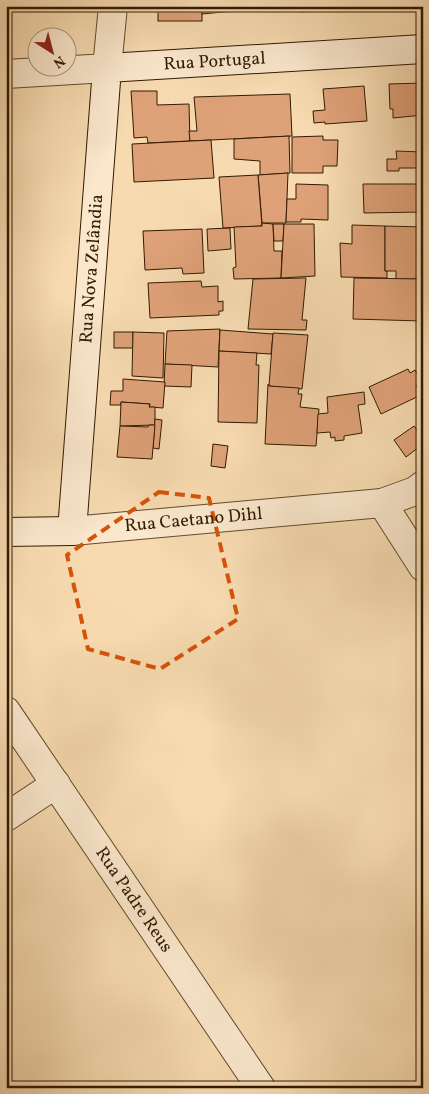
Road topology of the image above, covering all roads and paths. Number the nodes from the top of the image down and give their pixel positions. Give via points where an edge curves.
1 (113, 6) edge
2 (423, 49) edge
3 (107, 68) junction
4 (6, 74) edge
5 (423, 485) edge
6 (382, 503) junction
7 (72, 531) junction
8 (6, 532) edge
9 (423, 567) edge
10 (6, 711) edge
11 (56, 784) junction
12 (6, 817) edge
13 (261, 1088) edge

1 - 3 street, Rua Nova Zelândia
2 - 3 street, Rua Portugal
3 - 4 street, Rua Portugal
3 - 7 street, Rua Nova Zelândia
5 - 6 street, Rua Caetano Dihl
6 - 7 street, Rua Caetano Dihl
6 - 9 street
7 - 8 street, Rua Caetano Dihl
10 - 11 street, Rua Padre Reus
11 - 12 street
11 - 13 street, Rua Padre Reus

